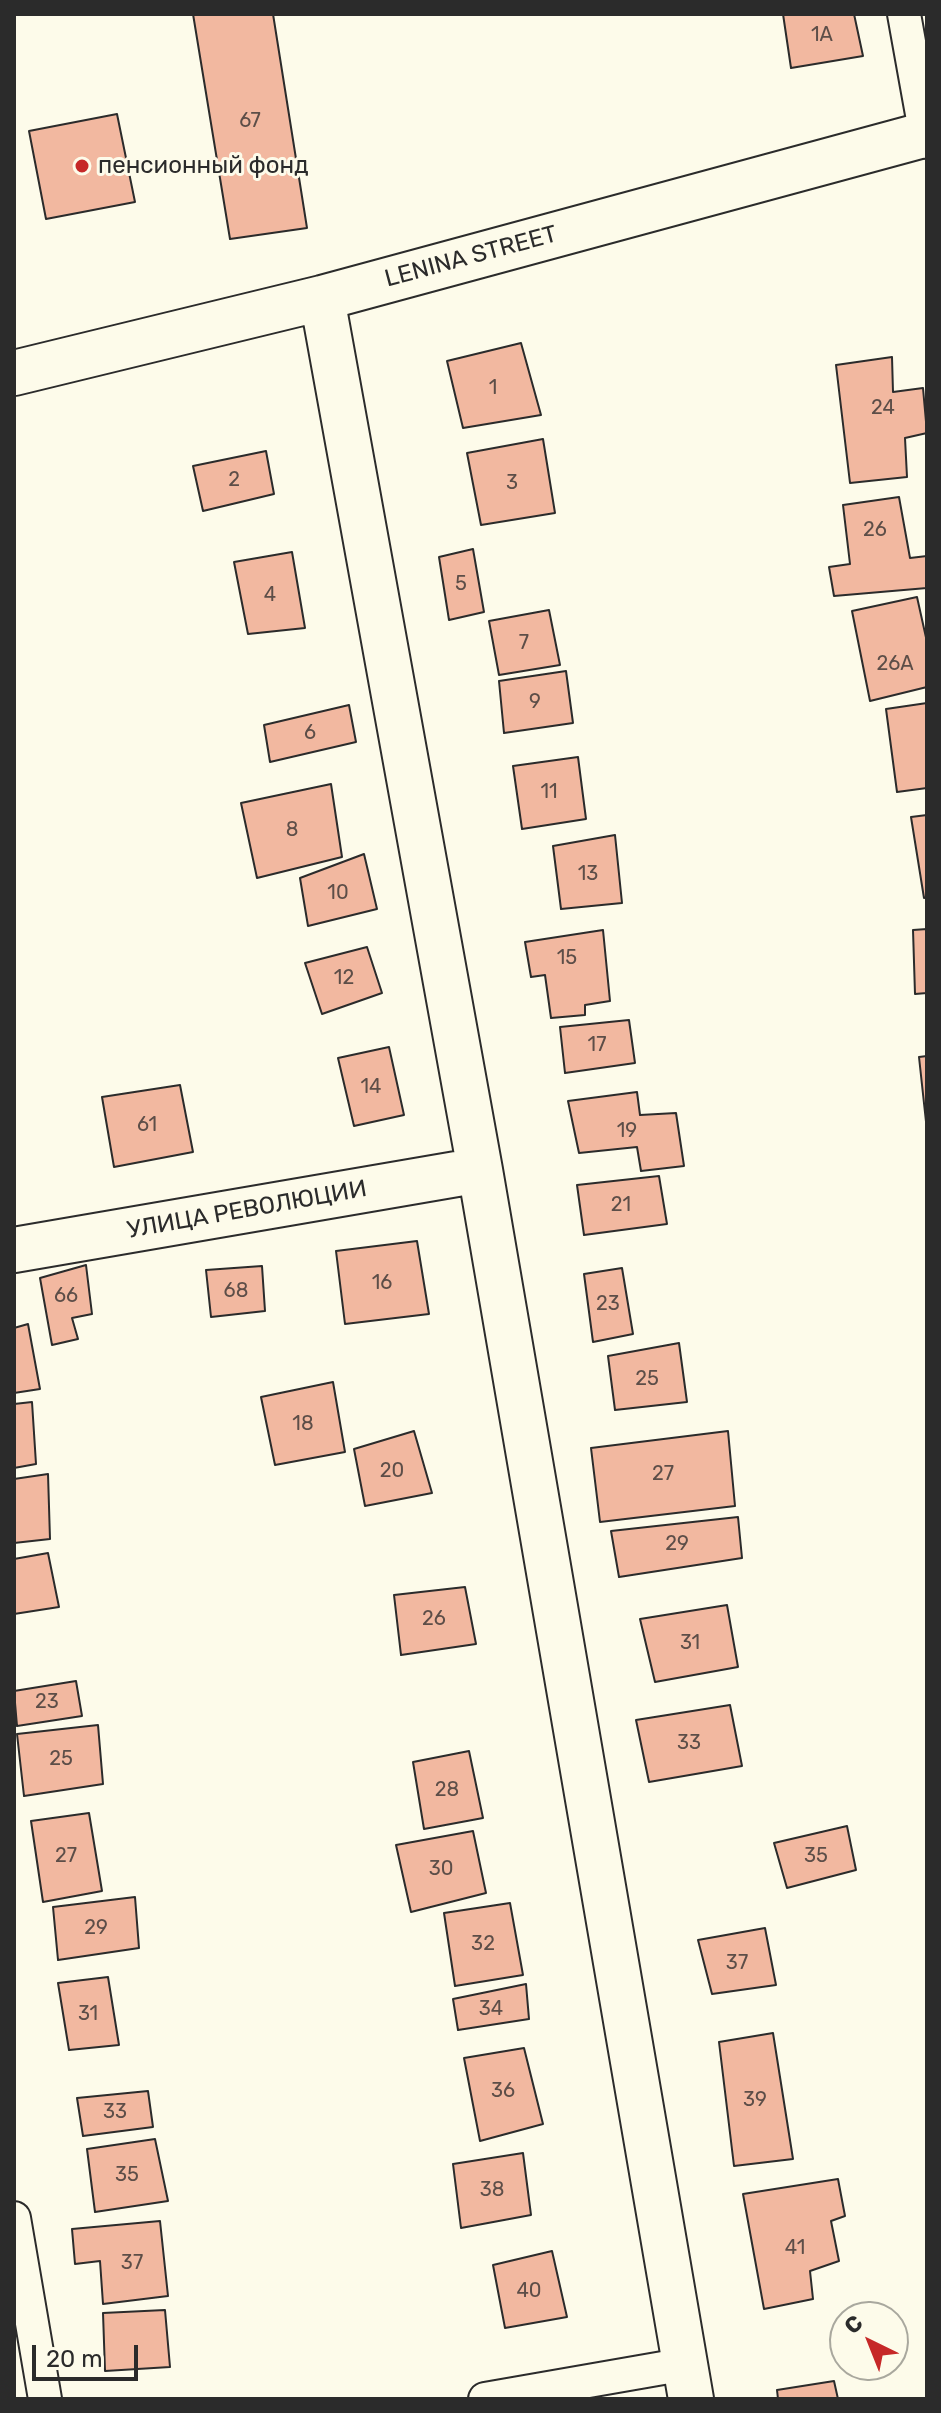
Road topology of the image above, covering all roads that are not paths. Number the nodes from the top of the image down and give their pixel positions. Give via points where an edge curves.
1 (904, 14) edge
2 (927, 134) edge
3 (927, 142) edge
4 (322, 298) junction
5 (14, 373) edge
6 (480, 1170) junction
7 (14, 1250) edge
8 (14, 2218) edge
9 (688, 2381) edge
10 (45, 2399) edge
11 (485, 2399) edge

1 - 2 street
2 - 3 street
2 - 4 street, LENINA STREET
4 - 5 street, LENINA STREET
4 - 6 street
6 - 7 street, УЛИЦА РЕВОЛЮЦИИ
6 - 9 street
8 - 10 street
9 - 11 street

